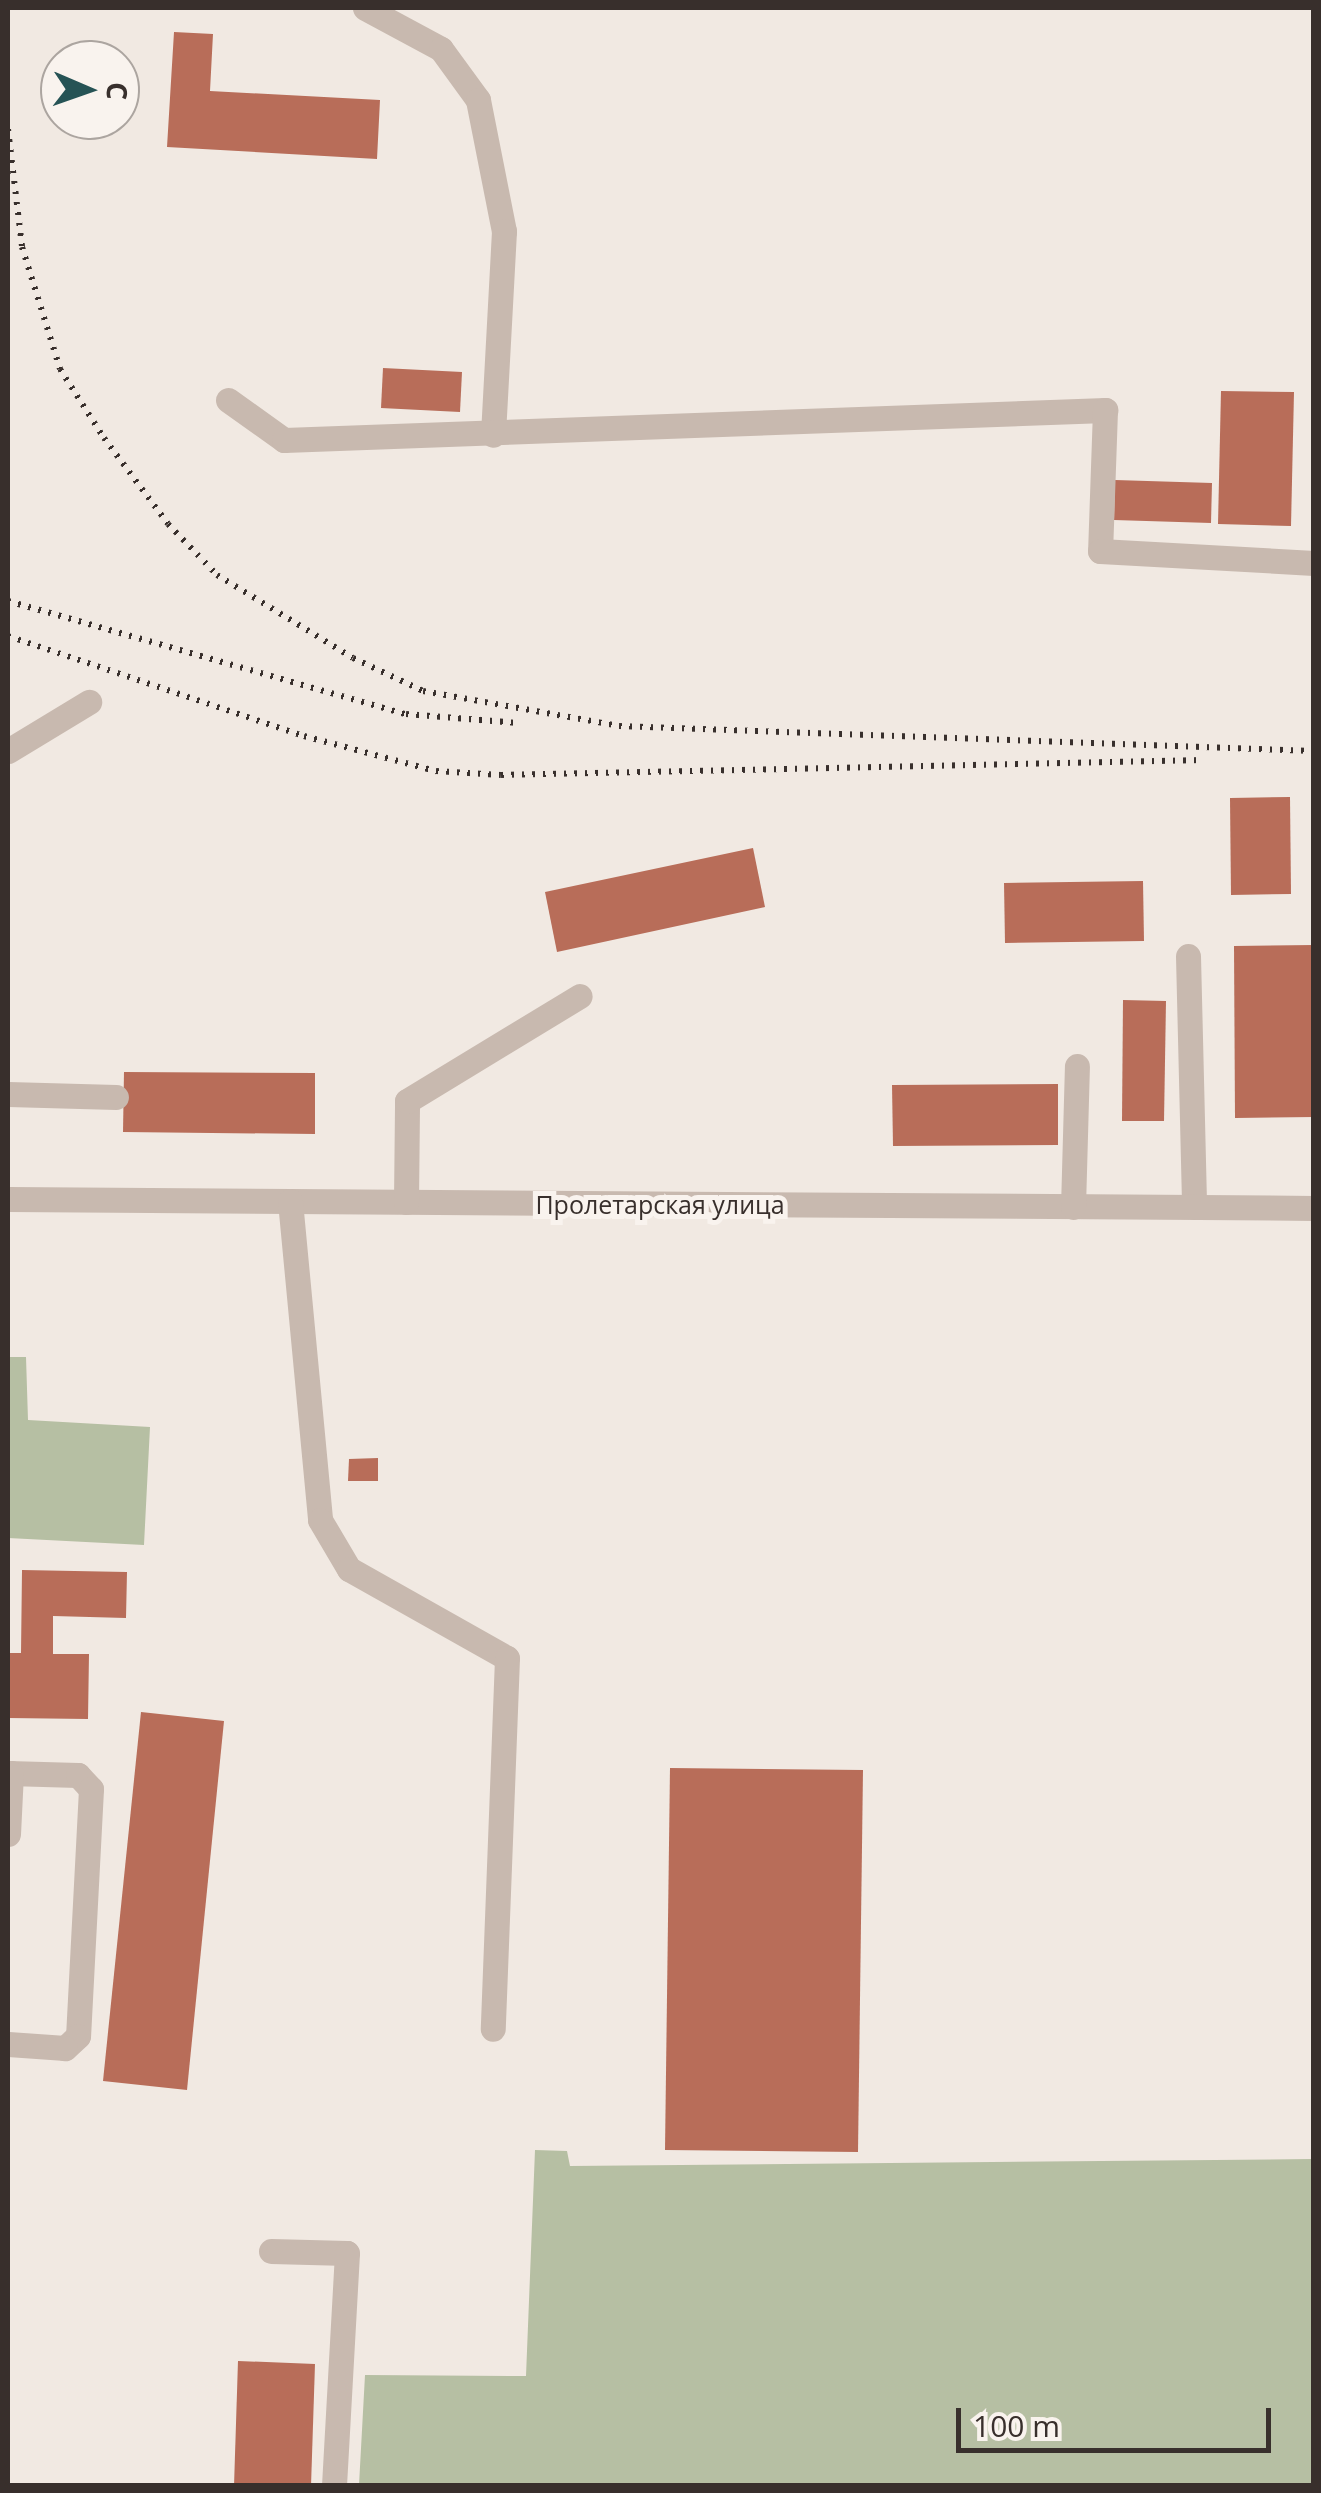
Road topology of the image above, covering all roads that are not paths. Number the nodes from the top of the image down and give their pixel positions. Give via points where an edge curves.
1 (365, 8) edge
2 (228, 400) dead end
3 (493, 435) junction
4 (1314, 563) edge
5 (89, 702) dead end
6 (8, 751) edge
7 (1188, 956) dead end
8 (580, 996) dead end
9 (1076, 1066) dead end
10 (8, 1094) edge
11 (116, 1097) dead end
12 (8, 1198) edge
13 (290, 1201) junction
14 (406, 1202) junction
15 (1073, 1207) junction
16 (1194, 1208) junction
17 (1314, 1208) edge
18 (9, 1773) edge
19 (8, 1834) edge
20 (493, 2029) dead end
21 (8, 2044) edge
22 (271, 2251) dead end
23 (334, 2486) edge

1 - 3 street via 440,50 478,100 504,231
2 - 3 street via 284,440
3 - 4 street via 1105,410 1100,551
5 - 6 street
7 - 16 street
8 - 14 street via 407,1101
9 - 15 street
10 - 11 street
12 - 13 street, Пролетарская улица
13 - 14 street, Пролетарская улица
13 - 20 street via 320,1520 349,1569 507,1658
14 - 15 street, Пролетарская улица
15 - 16 street, Пролетарская улица
16 - 17 street, Пролетарская улица
18 - 19 street
18 - 21 street via 78,1775 91,1789 78,2036 64,2048
22 - 23 street via 347,2253

